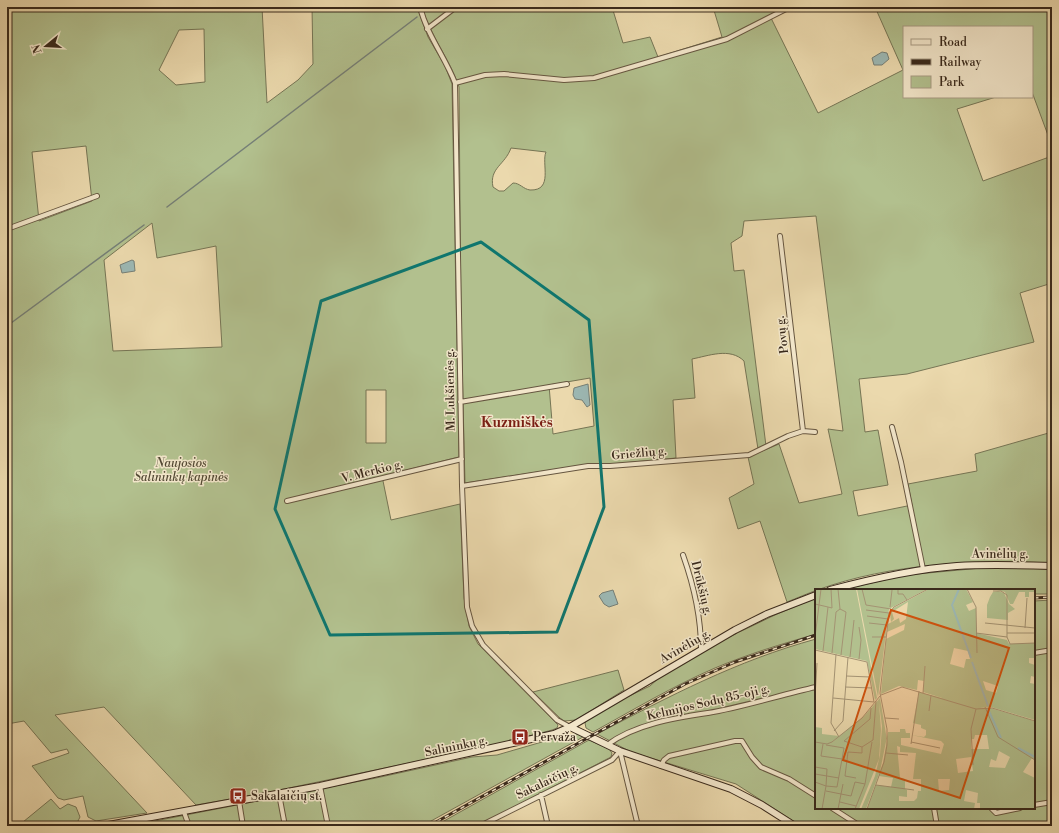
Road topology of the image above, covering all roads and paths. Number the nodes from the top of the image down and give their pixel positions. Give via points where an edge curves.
1 (420, 7) edge
2 (456, 7) edge
3 (790, 7) edge
4 (427, 29) junction
5 (455, 83) junction
6 (97, 196) dead end
7 (7, 229) edge
8 (780, 236) dead end
9 (567, 384) dead end
10 (460, 402) junction
11 (892, 428) dead end
12 (803, 431) junction
13 (815, 432) dead end
14 (462, 459) junction
15 (462, 486) junction
16 (287, 501) dead end
17 (683, 555) dead end
18 (1052, 566) edge
19 (922, 569) junction
20 (834, 589) edge
21 (815, 595) edge
22 (701, 649) junction
23 (1052, 650) edge
24 (1035, 653) edge
25 (815, 687) edge
26 (570, 727) junction
27 (607, 745) junction
28 (620, 751) junction
29 (661, 766) junction
30 (320, 786) junction
31 (279, 794) junction
32 (540, 795) junction
33 (815, 795) edge
34 (239, 801) junction
35 (1052, 802) edge
36 (1035, 805) edge
37 (834, 809) edge
38 (934, 809) edge
39 (992, 809) edge
40 (1015, 809) edge
41 (184, 812) junction
42 (105, 826) edge
43 (189, 826) edge
44 (243, 826) edge
45 (285, 826) edge
46 (328, 826) edge
47 (480, 826) edge
48 (548, 826) edge
49 (638, 826) edge
50 (795, 826) edge
51 (860, 826) edge
52 (937, 826) edge

1 - 4 street, M. Lukšienės g.
2 - 4 street
3 - 5 street via 727,39 594,78 564,80 504,74 485,75
4 - 5 street, M. Lukšienės g.
5 - 10 street, M. Lukšienės g.
6 - 7 street
8 - 12 street, Povų g.
9 - 10 street
10 - 14 street, M. Lukšienės g.
11 - 19 street
12 - 13 street, Griežlių g.
12 - 15 street, Griežlių g. via 749,455 588,466
14 - 15 street, M. Lukšienės g.
14 - 16 street, V. Merkio g.
15 - 26 street, M. Lukšienės g. via 467,607 476,635 482,645 557,720
17 - 22 street, Drūkšių g. via 700,614
18 - 19 main road, Avinėlių g. via 989,564
19 - 20 main road, Avinėlių g.
21 - 22 main road, Avinėlių g. via 767,614
22 - 26 main road, Avinėlių g.
23 - 24 street
25 - 27 street, Kelmijos Sodų 85-oji g. via 708,713 683,716 619,736
26 - 27 main road
26 - 30 main road, Salininkų g. via 534,740
27 - 28 main road
28 - 29 main road
28 - 32 street, Sakalaičių g. via 612,760
28 - 49 street
29 - 33 street via 669,756 740,741 745,744 761,767 789,779
29 - 50 main road via 731,789 762,804
30 - 31 main road, Salininkų g.
30 - 46 street
31 - 34 main road, Salininkų g.
31 - 45 street
32 - 47 street, Sakalaičių g.
32 - 48 street
34 - 41 main road, Salininkų g.
34 - 44 street
35 - 36 street
37 - 51 street
38 - 52 street
39 - 40 street via 996,813
41 - 42 main road, Salininkų g.
41 - 43 street

